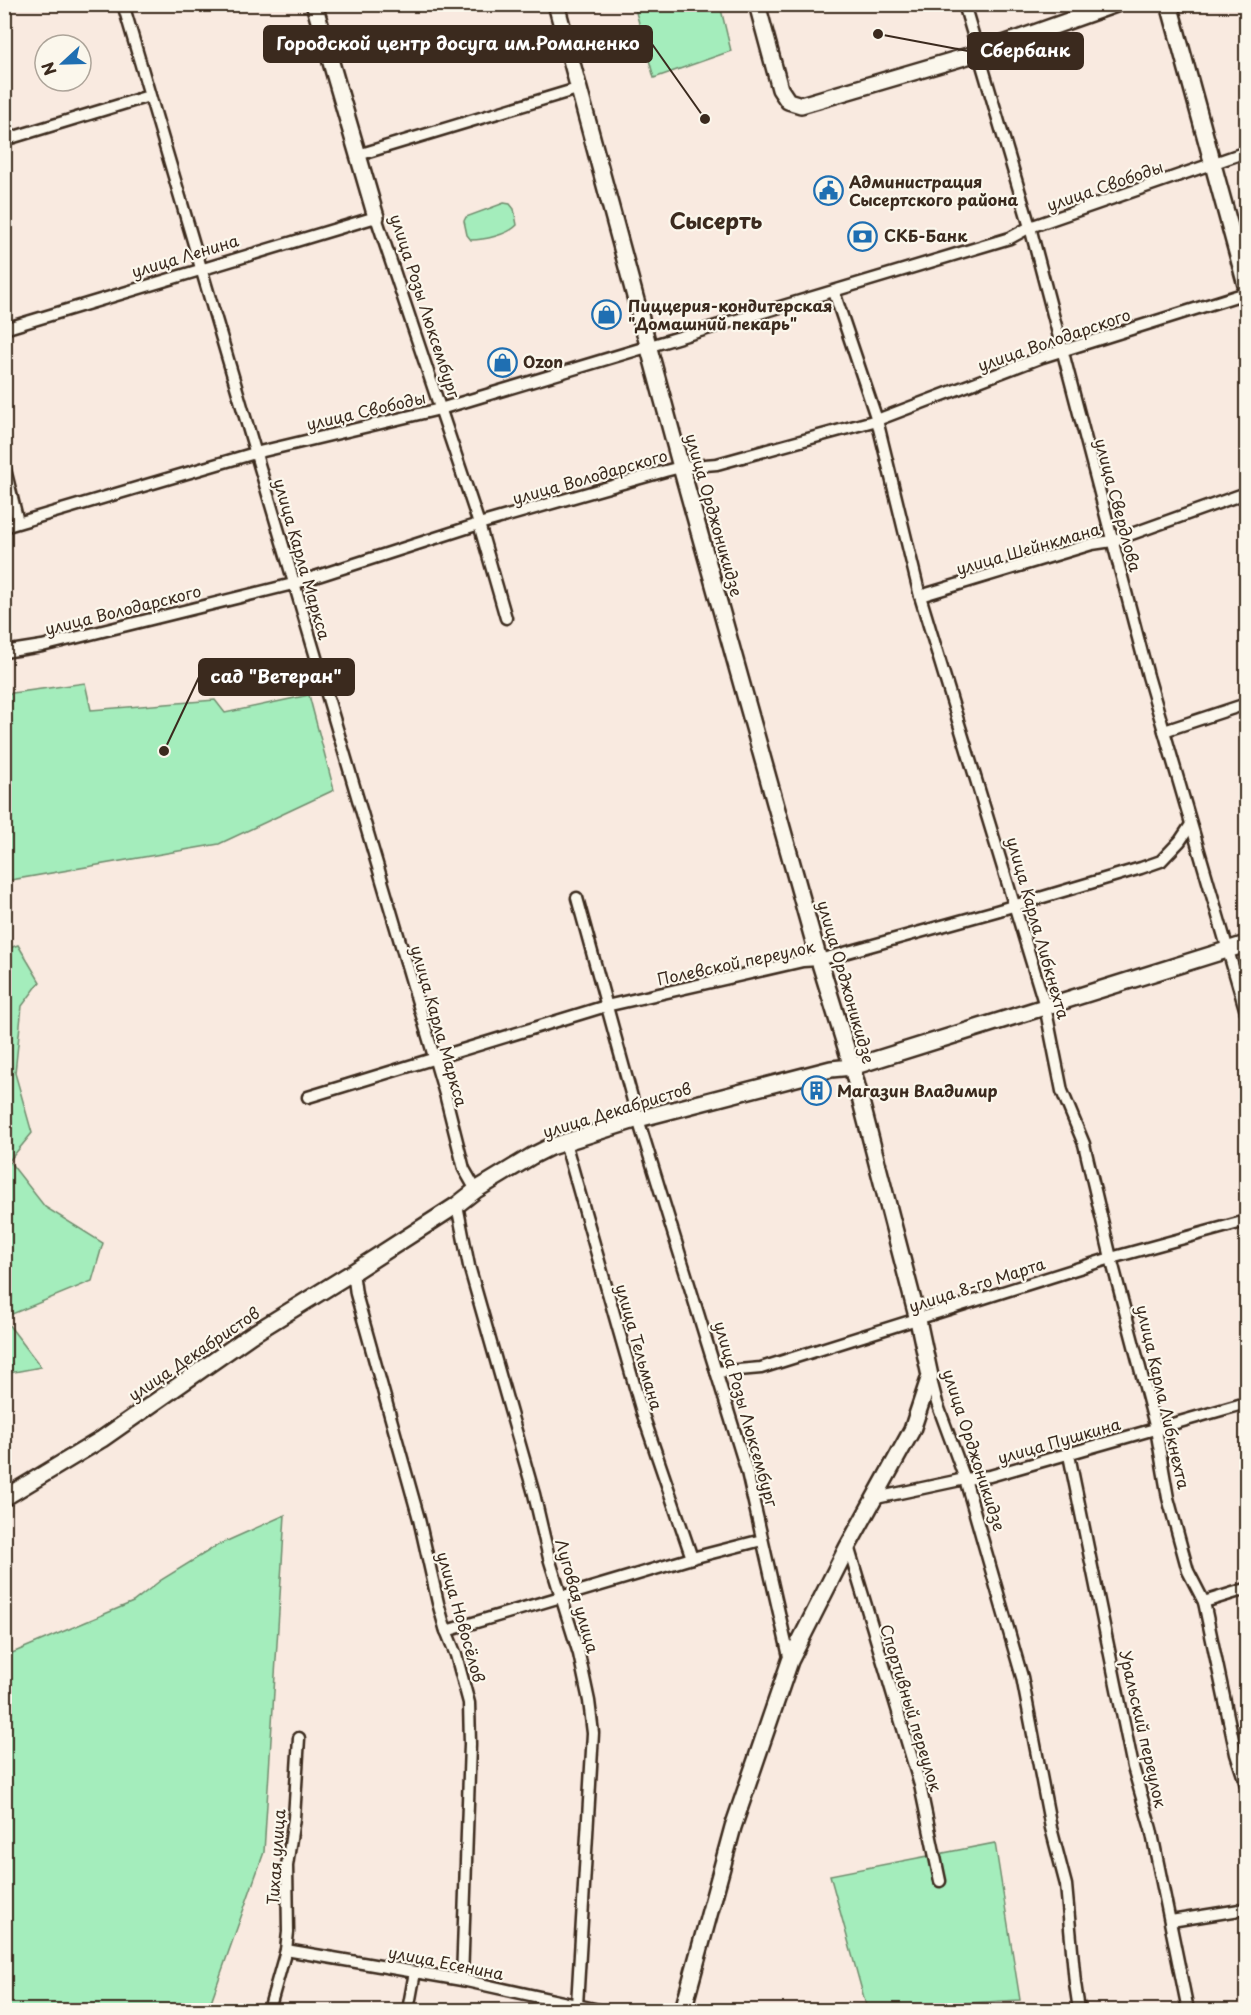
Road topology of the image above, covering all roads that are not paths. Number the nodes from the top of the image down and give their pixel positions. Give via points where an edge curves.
1 (123, 4) edge
2 (314, 4) edge
3 (556, 4) edge
4 (757, 4) edge
5 (964, 4) edge
6 (1116, 4) edge
7 (1169, 4) edge
8 (978, 52) junction
9 (577, 89) junction
10 (149, 96) junction
11 (4, 140) edge
12 (1246, 152) edge
13 (358, 155) junction
14 (1212, 165) junction
15 (376, 217) junction
16 (1030, 227) junction
17 (200, 270) junction
18 (1246, 285) edge
19 (834, 292) junction
20 (1246, 294) edge
21 (4, 328) edge
22 (649, 348) junction
23 (1063, 350) junction
24 (440, 409) junction
25 (877, 420) junction
26 (255, 453) junction
27 (4, 465) edge
28 (681, 467) junction
29 (1246, 493) edge
30 (18, 522) junction
31 (479, 524) junction
32 (4, 526) edge
33 (1112, 541) junction
34 (293, 584) junction
35 (920, 596) junction
36 (506, 618) dead end
37 (4, 652) edge
38 (1246, 704) edge
39 (1164, 731) junction
40 (1190, 826) junction
41 (577, 898) dead end
42 (1013, 905) junction
43 (1246, 944) edge
44 (1228, 949) junction
45 (819, 960) junction
46 (606, 1006) junction
47 (1045, 1006) junction
48 (1246, 1012) edge
49 (434, 1060) junction
50 (852, 1067) junction
51 (308, 1097) dead end
52 (638, 1119) junction
53 (565, 1142) junction
54 (476, 1190) junction
55 (457, 1205) junction
56 (1246, 1221) edge
57 (1111, 1258) junction
58 (353, 1272) junction
59 (918, 1320) junction
60 (716, 1372) junction
61 (930, 1376) junction
62 (1246, 1403) edge
63 (1156, 1429) junction
64 (1069, 1455) junction
65 (965, 1479) junction
66 (4, 1498) edge
67 (876, 1498) junction
68 (762, 1540) junction
69 (848, 1546) junction
70 (692, 1558) junction
71 (1246, 1589) edge
72 (561, 1597) junction
73 (1204, 1602) junction
74 (446, 1631) junction
75 (790, 1661) junction
76 (299, 1738) dead end
77 (1246, 1785) edge
78 (940, 1881) dead end
79 (1246, 1909) edge
80 (1171, 1921) junction
81 (286, 1950) junction
82 (415, 1972) junction
83 (462, 1980) junction
84 (549, 1999) junction
85 (577, 2005) junction
86 (269, 2010) edge
87 (408, 2010) edge
88 (547, 2010) edge
89 (599, 2010) edge
90 (683, 2010) edge
91 (1079, 2010) edge
92 (1188, 2010) edge

1 - 10 street, улица Карла Маркса
2 - 13 street, улица Розы Люксембург
3 - 9 street, улица Орджоникидзе
4 - 8 street via 780,89 788,101 801,105
5 - 8 street, улица Свердлова
6 - 8 street
7 - 14 street
8 - 16 street, улица Свердлова
9 - 13 street
9 - 22 street, улица Орджоникидзе
10 - 11 street
10 - 17 street, улица Карла Маркса
12 - 14 street, улица Свободы
13 - 15 street, улица Розы Люксембург
14 - 16 street, улица Свободы
14 - 18 street
15 - 17 street, улица Ленина
15 - 24 street, улица Розы Люксембург
16 - 19 street, улица Свободы via 1010,238
16 - 23 street, улица Свердлова
17 - 21 street, улица Ленина
17 - 26 street, улица Карла Маркса
19 - 22 street, улица Свободы
19 - 25 street, улица Карла Либкнехта
20 - 23 street, улица Володарского
22 - 24 street, улица Свободы
22 - 28 street, улица Орджоникидзе
23 - 25 street, улица Володарского
23 - 33 street, улица Свердлова
24 - 26 street, улица Свободы
24 - 31 street, улица Розы Люксембург
25 - 28 street, улица Володарского via 717,464
25 - 35 street, улица Карла Либкнехта
26 - 30 street, улица Свободы
26 - 34 street, улица Карла Маркса
27 - 30 street
28 - 31 street, улица Володарского
28 - 45 street, улица Орджоникидзе
29 - 33 street, улица Шейнкмана
30 - 32 street, улица Свободы
31 - 34 street, улица Володарского
31 - 36 street, улица Розы Люксембург
33 - 35 street, улица Шейнкмана
33 - 39 street, улица Свердлова
34 - 37 street, улица Володарского
34 - 49 street, улица Карла Маркса
35 - 42 street, улица Карла Либкнехта
38 - 39 street
39 - 40 street, улица Свердлова
40 - 42 street, Полевской переулок via 1161,861
40 - 44 street, улица Свердлова
41 - 46 street, улица Розы Люксембург
42 - 45 street, Полевской переулок
42 - 47 street, улица Карла Либкнехта
43 - 44 street, улица Декабристов
44 - 47 street, улица Декабристов
44 - 48 street, улица Свердлова
45 - 46 street, Полевской переулок
45 - 50 street, улица Орджоникидзе
46 - 49 street, Полевской переулок
46 - 52 street, улица Розы Люксембург
47 - 50 street, улица Декабристов
47 - 57 street, улица Карла Либкнехта via 1062,1091 1084,1144
49 - 51 street, Полевской переулок
49 - 54 street, улица Карла Маркса via 464,1169
50 - 52 street, улица Декабристов via 831,1069
50 - 59 street, улица Орджоникидзе
52 - 53 street, улица Декабристов
52 - 60 street, улица Розы Люксембург
53 - 54 street, улица Декабристов via 532,1156
53 - 70 street, улица Тельмана via 642,1412
54 - 55 street, улица Декабристов
55 - 58 street, улица Декабристов
55 - 72 street, Луговая улица via 469,1266
56 - 57 street, улица 8-го Марта
57 - 59 street, улица 8-го Марта
57 - 63 street, улица Карла Либкнехта
58 - 66 street, улица Декабристов
58 - 74 street, улица Новосёлов
59 - 60 street, улица 8-го Марта via 760,1368
59 - 61 street, улица Орджоникидзе
60 - 68 street, улица Розы Люксембург via 747,1472
61 - 65 street, улица Орджоникидзе
61 - 67 street via 912,1430
62 - 63 street, улица Пушкина
63 - 64 street, улица Пушкина
63 - 73 street, улица Карла Либкнехта via 1168,1498 1188,1571
64 - 65 street, улица Пушкина
64 - 80 street, Уральский переулок via 1133,1767
65 - 67 street, улица Пушкина
65 - 91 street, улица Орджоникидзе via 1022,1677 1066,1885
67 - 69 street
68 - 70 street
68 - 75 street, улица Розы Люксембург
69 - 75 street
69 - 78 street, Спортивный переулок via 920,1785
70 - 72 street
71 - 73 street
72 - 74 street
72 - 85 street, Луговая улица via 579,1654 593,1733
73 - 77 street, улица Карла Либкнехта
74 - 83 street, улица Новосёлов via 469,1703
75 - 90 street via 733,1827
76 - 81 street, Тихая улица via 287,1866
79 - 80 street
80 - 92 street, Уральский переулок
81 - 82 street, улица Есенина
81 - 86 street, Тихая улица
82 - 83 street, улица Есенина
82 - 87 street
83 - 84 street, улица Есенина
84 - 85 street, улица Есенина
84 - 88 street
85 - 89 street, улица Есенина

